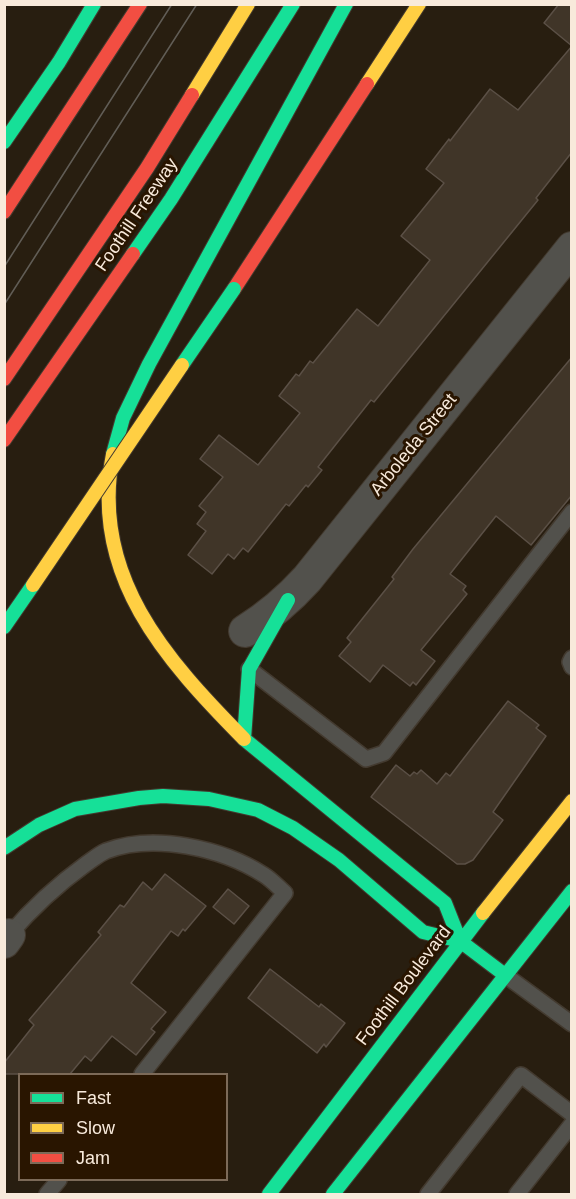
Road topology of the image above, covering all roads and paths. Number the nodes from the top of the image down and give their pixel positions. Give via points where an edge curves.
1 (94, 4) edge
2 (140, 4) edge
3 (248, 4) edge
4 (293, 4) edge
5 (346, 4) edge
6 (419, 4) edge
7 (4, 142) edge
8 (4, 212) edge
9 (572, 248) edge
10 (4, 379) edge
11 (4, 441) edge
12 (572, 512) edge
13 (288, 600) junction
14 (4, 627) edge
15 (245, 631) dead end
16 (572, 658) edge
17 (572, 667) edge
18 (249, 669) junction
19 (244, 739) junction
20 (572, 801) edge
21 (4, 848) edge
22 (572, 891) edge
23 (7, 938) edge
24 (460, 941) junction
25 (505, 975) junction
26 (572, 1024) edge
27 (143, 1073) edge
28 (572, 1114) edge
29 (572, 1124) edge
30 (57, 1181) edge
31 (47, 1194) edge
32 (269, 1194) edge
33 (333, 1194) edge
34 (428, 1194) edge
35 (517, 1194) edge

1 - 7 main road
2 - 8 main road
3 - 10 main road via 147,168
4 - 11 main road, Foothill Freeway via 171,199
5 - 19 main road via 149,364 121,425 110,475 108,517 121,571 134,603 161,649
6 - 14 main road, bridge via 234,289
9 - 13 street, Arboleda Street
12 - 18 lane via 384,753 366,759
13 - 15 street, Arboleda Street
13 - 18 main road
16 - 17 lane
18 - 19 main road
19 - 24 main road via 445,903
20 - 24 main road, Foothill Boulevard
21 - 24 main road via 39,825 75,809 163,796 209,799 258,810 293,828 339,860 423,932
22 - 25 main road
23 - 27 lane via 31,909 71,875 105,852 144,843 186,845 230,858 265,875 285,893
24 - 25 main road
24 - 32 main road, Foothill Boulevard
25 - 26 lane
25 - 33 main road
28 - 34 lane via 521,1075
29 - 35 lane
30 - 31 lane

